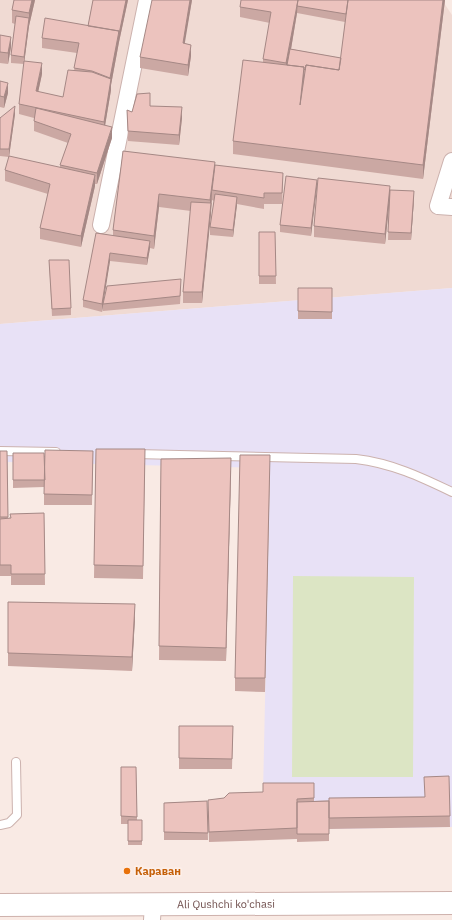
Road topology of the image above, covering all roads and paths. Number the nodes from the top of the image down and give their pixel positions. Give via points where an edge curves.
1 (147, 0) edge
2 (452, 160) edge
3 (452, 207) edge
4 (101, 225) dead end
5 (0, 451) edge
6 (63, 452) edge
7 (126, 454) edge
8 (452, 492) edge
9 (16, 762) dead end
10 (0, 825) edge
11 (452, 904) edge
12 (0, 905) edge
13 (152, 912) edge

1 - 4 street
2 - 3 street via 438,206
5 - 6 lane
7 - 8 lane via 356,459 373,461 410,472
9 - 10 lane via 17,815 9,823
11 - 13 main road, Ali Qushchi ko'chasi
12 - 13 main road, Ali Qushchi ko'chasi

